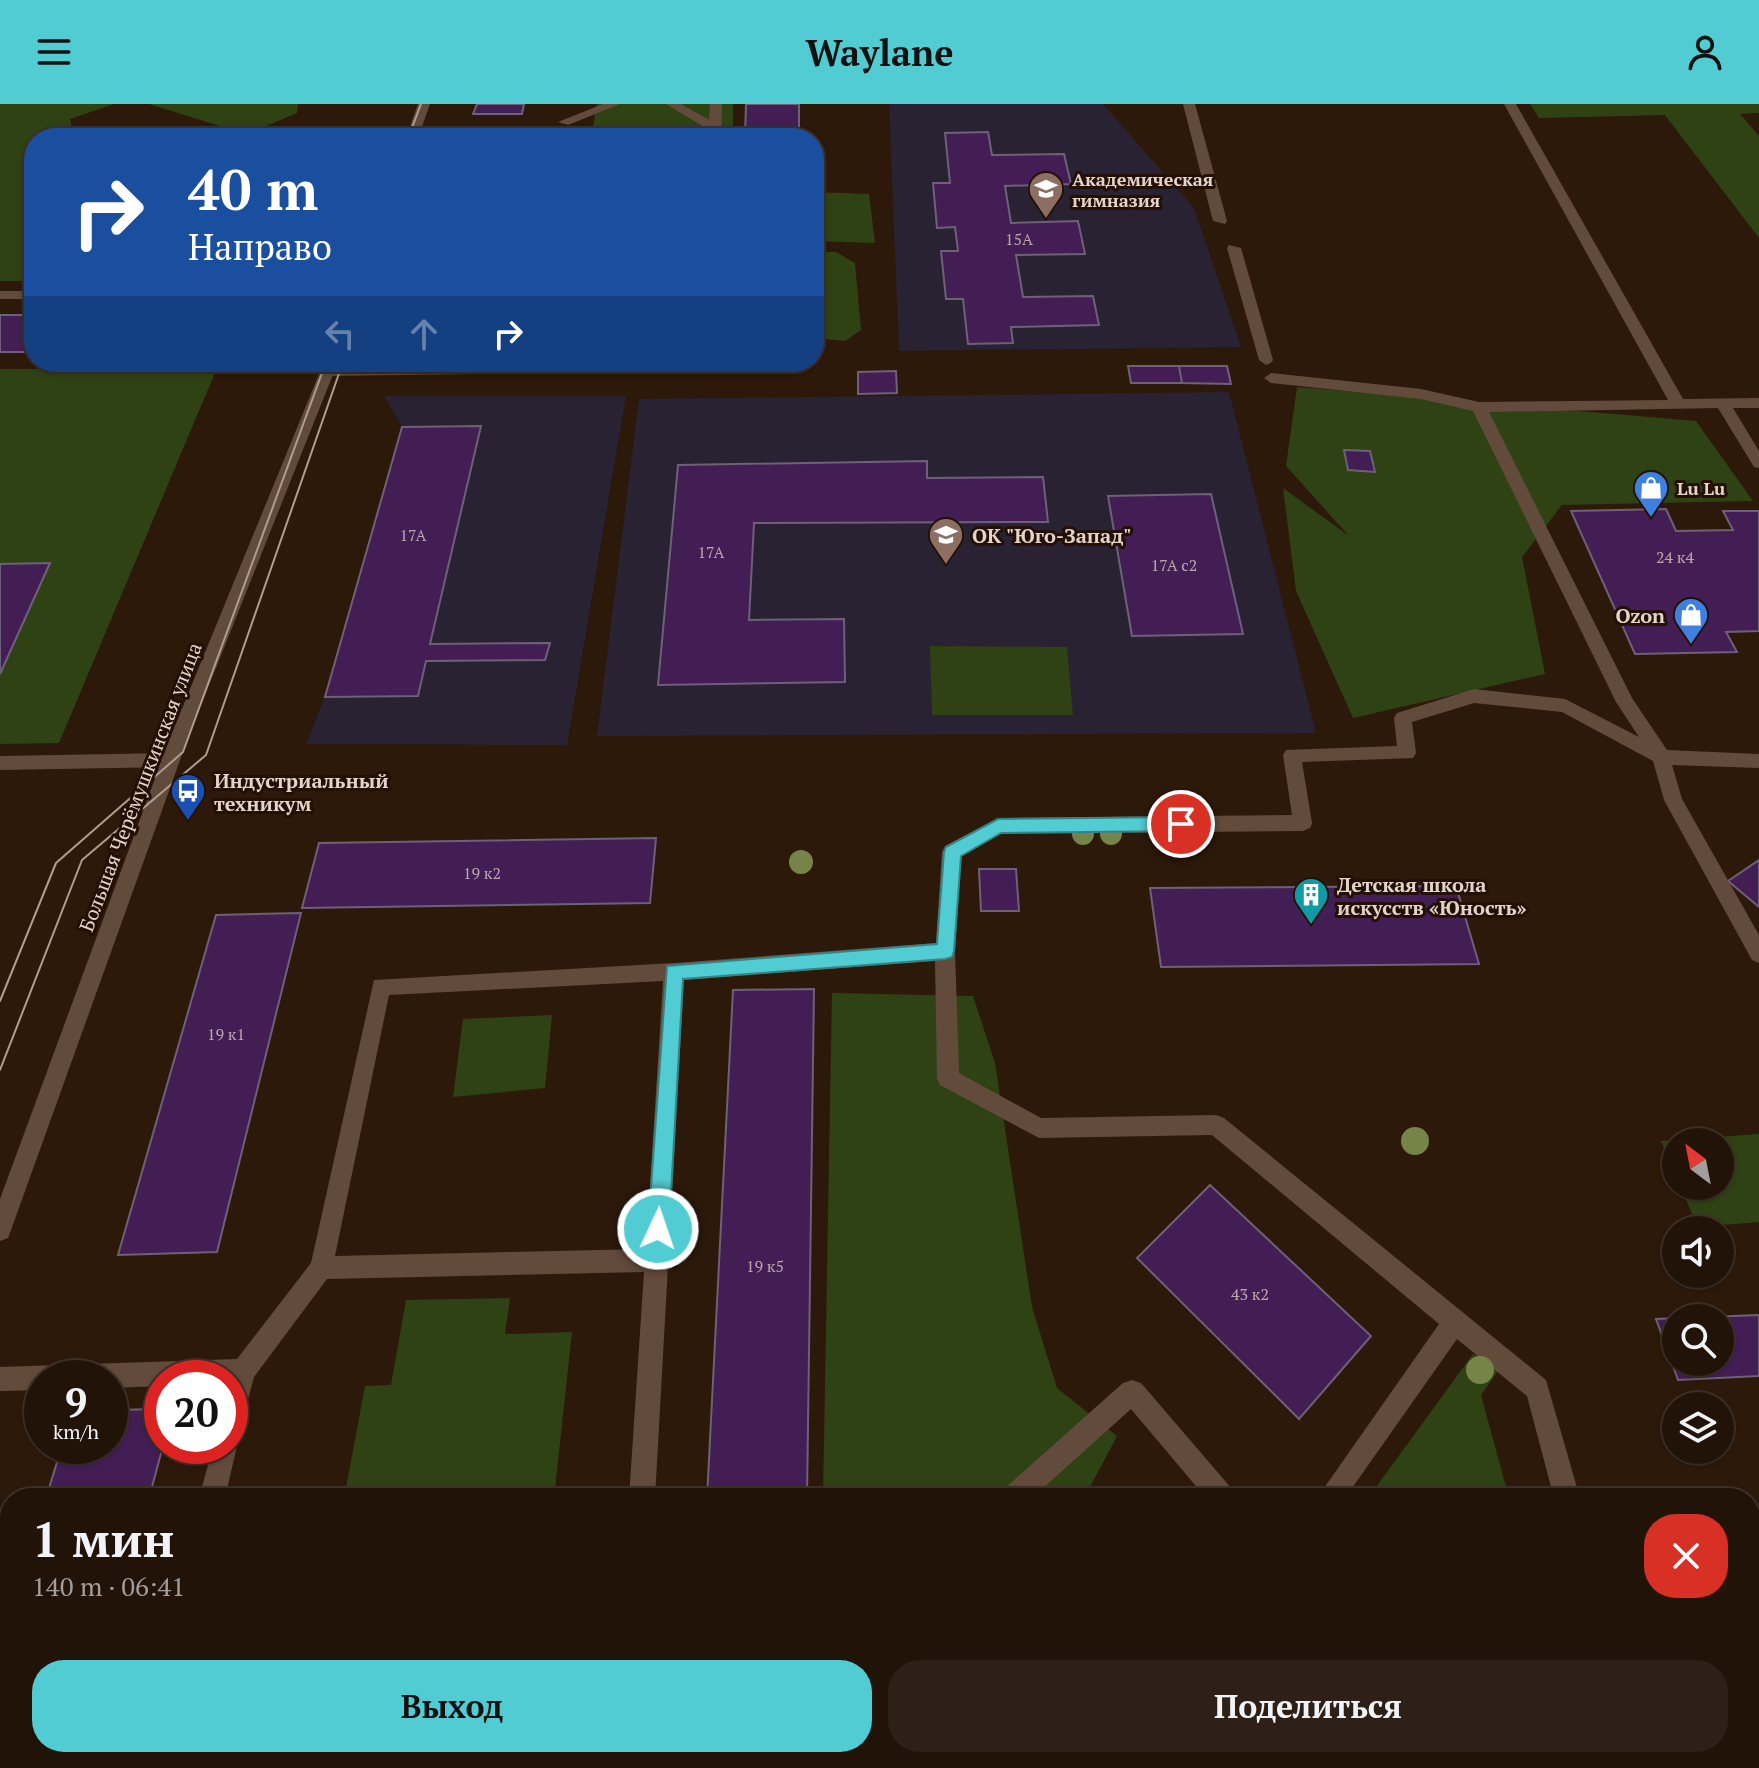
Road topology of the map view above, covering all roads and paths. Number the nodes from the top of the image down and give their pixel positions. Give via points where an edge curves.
1 (424, 104) edge
2 (567, 104) edge
3 (614, 104) edge
4 (672, 104) edge
5 (716, 104) edge
6 (1189, 104) edge
7 (1510, 104) edge
8 (564, 122) junction
9 (416, 128) edge
10 (563, 128) edge
11 (708, 128) edge
12 (715, 128) edge
13 (1220, 221) dead end
14 (1234, 248) dead end
15 (0, 295) edge
16 (24, 295) edge
17 (1266, 360) dead end
18 (327, 372) edge
19 (1271, 378) dead end
20 (1722, 403) junction
21 (1759, 403) edge
22 (1678, 404) junction
23 (1479, 407) junction
24 (1759, 463) edge
25 (1661, 757) junction
26 (171, 760) junction
27 (1759, 761) edge
28 (0, 763) edge
29 (945, 951) junction
30 (1759, 954) edge
31 (674, 972) junction
32 (0, 1230) edge
33 (656, 1260) junction
34 (321, 1268) junction
35 (1455, 1322) junction
36 (248, 1364) edge
37 (144, 1374) edge
38 (0, 1379) edge
39 (220, 1464) edge
40 (214, 1488) edge
41 (643, 1488) edge
42 (1024, 1488) edge
43 (1214, 1488) edge
44 (1337, 1488) edge
45 (1564, 1488) edge

1 - 9 main road
2 - 8 main road
3 - 8 main road
4 - 11 main road
5 - 12 main road
6 - 13 main road
7 - 22 main road
8 - 10 main road
14 - 17 main road
15 - 16 main road
18 - 26 main road, Большая Черёмушкинская улица
19 - 23 main road via 1421,394
20 - 21 main road
20 - 22 main road
20 - 24 main road
22 - 23 main road
23 - 25 main road via 1625,702
25 - 27 main road
25 - 29 main road via 1565,706 1474,696 1403,718 1407,753 1292,755 1303,823 998,826 952,852
25 - 30 main road via 1673,800
26 - 28 main road
26 - 32 main road, Большая Черёмушкинская улица
29 - 31 main road
29 - 35 main road via 948,1078 1039,1128 1216,1125
31 - 33 main road
31 - 34 main road via 381,986
33 - 34 main road
33 - 41 main road
34 - 36 main road
35 - 44 main road
35 - 45 main road via 1537,1389
37 - 38 main road
39 - 40 main road
42 - 43 main road via 1132,1392

